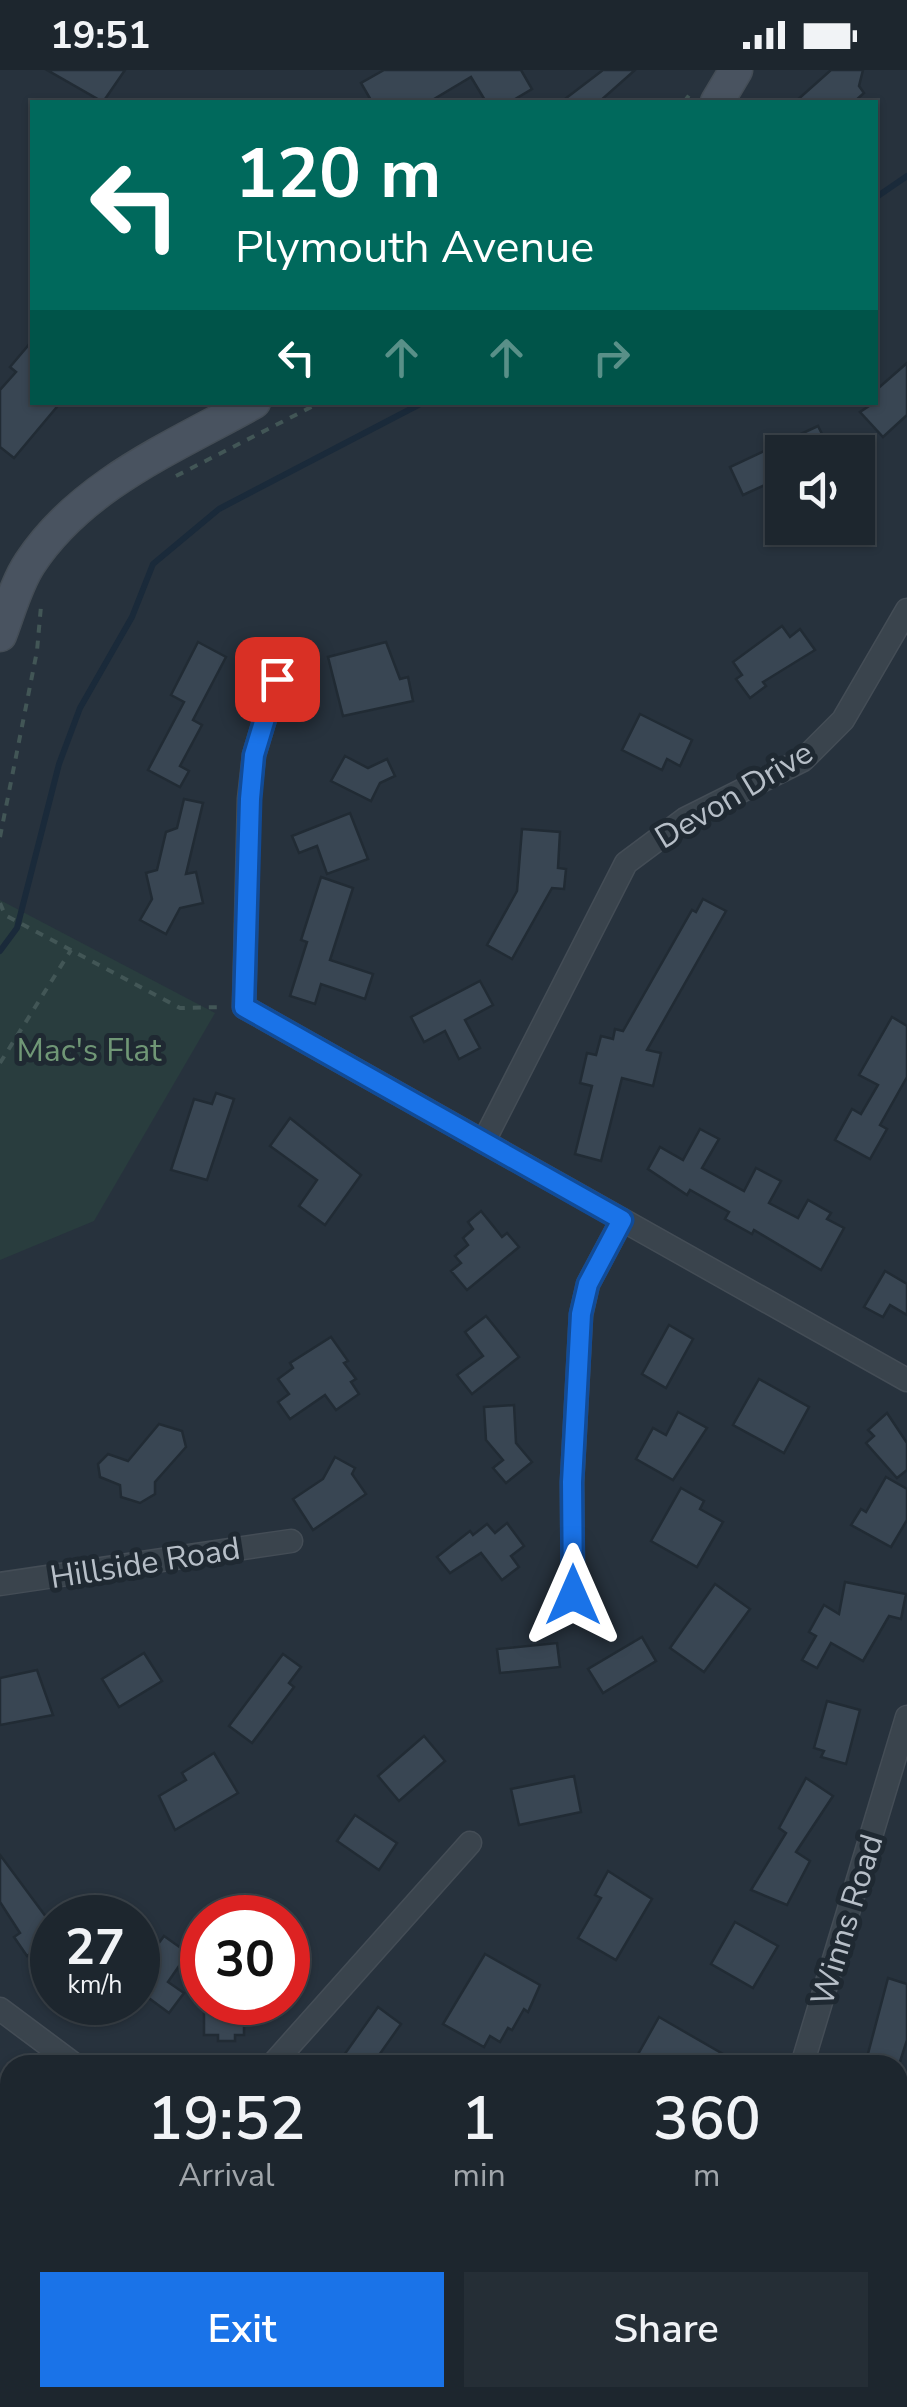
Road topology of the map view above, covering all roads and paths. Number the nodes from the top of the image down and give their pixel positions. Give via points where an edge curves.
1 (736, 70) edge
2 (718, 100) edge
3 (249, 405) edge
4 (316, 405) edge
5 (168, 480) dead end
6 (43, 590) dead end
7 (907, 610) edge
8 (0, 635) edge
9 (277, 679) dead end
10 (0, 797) edge
11 (6, 800) junction
12 (0, 837) edge
13 (0, 903) edge
14 (71, 950) junction
15 (244, 1007) junction
16 (0, 1063) edge
17 (484, 1142) junction
18 (622, 1220) junction
19 (907, 1380) edge
20 (291, 1540) dead end
21 (0, 1584) edge
22 (573, 1595) dead end
23 (907, 1717) edge
24 (470, 1843) dead end
25 (0, 2010) edge
26 (62, 2055) edge
27 (281, 2055) edge
28 (805, 2055) edge

1 - 2 main road
3 - 8 main road via 102,487 62,521 28,566
4 - 5 path
6 - 11 path
7 - 17 street, Devon Drive via 843,720 802,760 685,819 626,863
9 - 15 street via 254,755
10 - 11 path
11 - 12 path
13 - 14 path via 4,914
14 - 15 path via 180,1008
14 - 16 path
15 - 17 street
17 - 18 street
18 - 19 street
18 - 22 street via 588,1284 581,1314
20 - 21 street, Hillside Road
23 - 28 street, Winns Road
24 - 27 street
25 - 26 street

